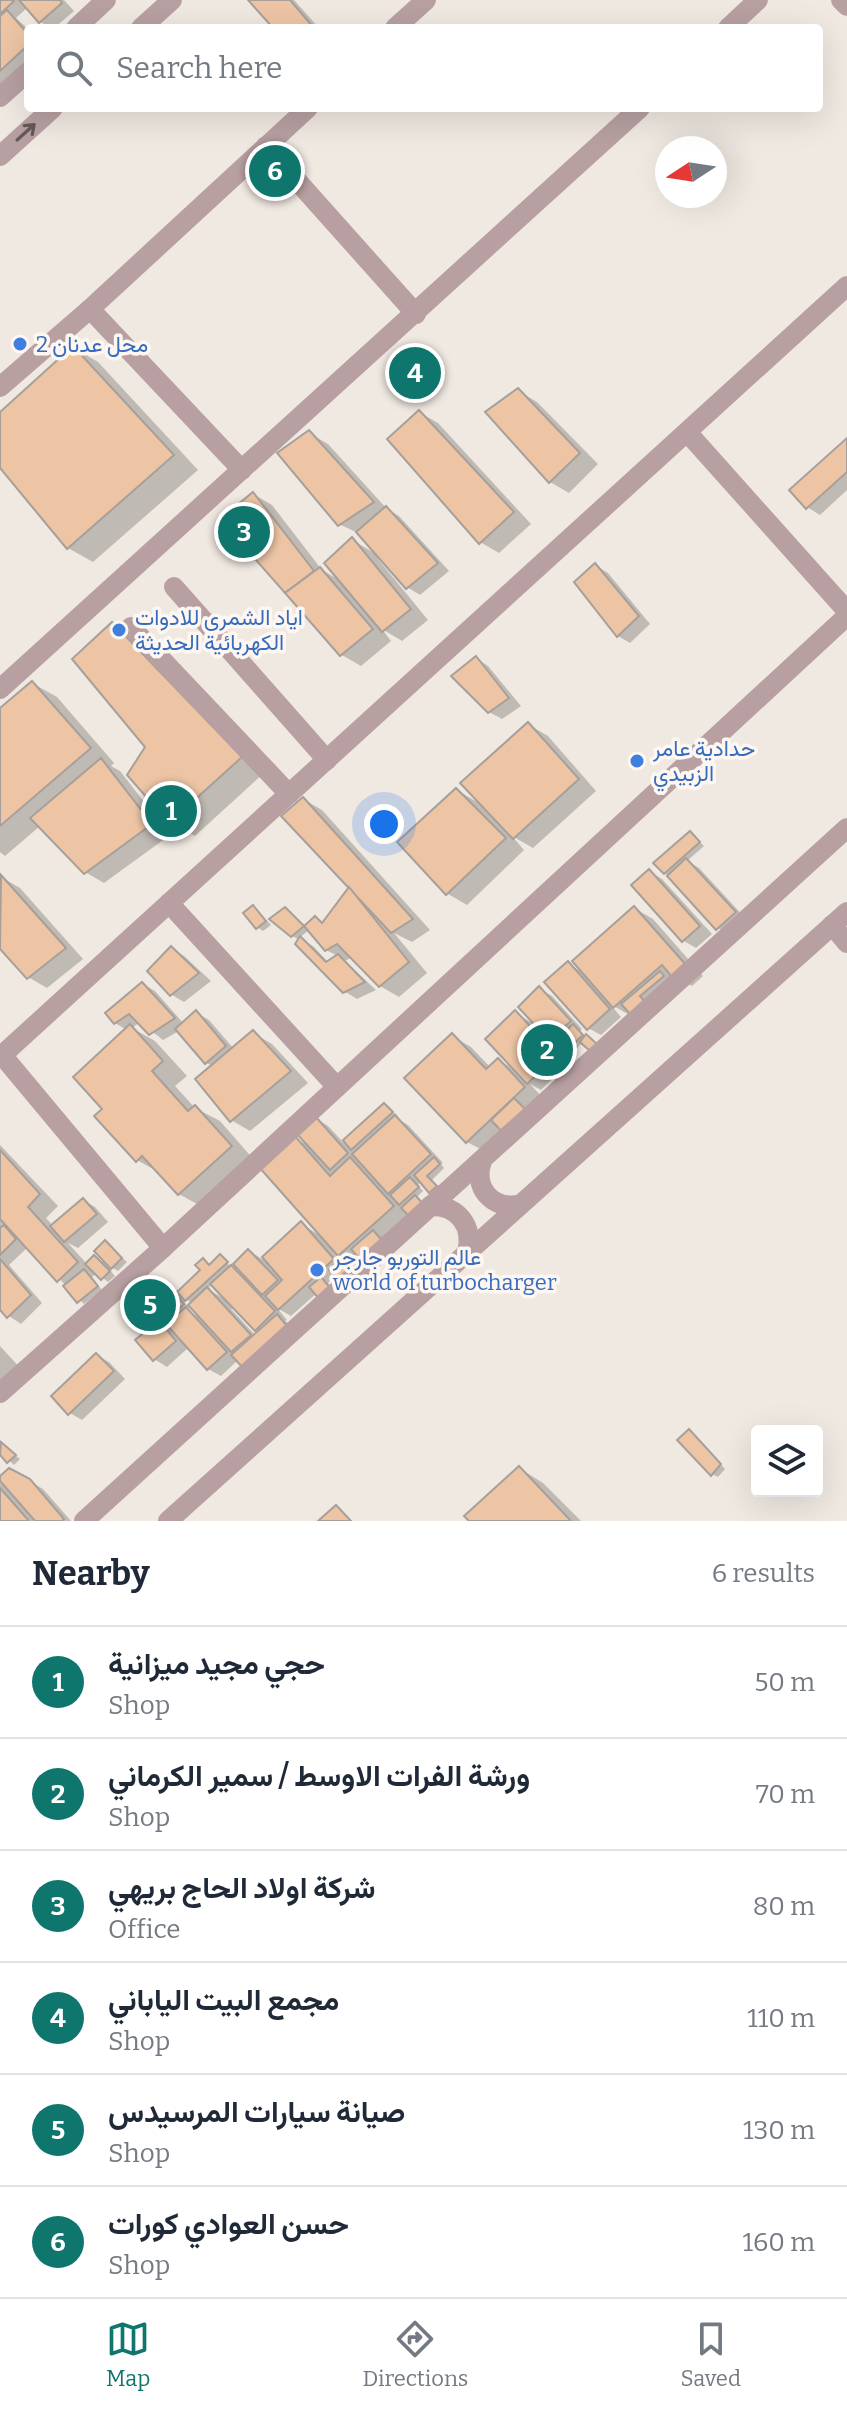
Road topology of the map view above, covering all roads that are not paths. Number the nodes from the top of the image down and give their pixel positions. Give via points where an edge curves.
1 (106, 0) edge
2 (172, 0) edge
3 (426, 0) edge
4 (758, 0) edge
5 (841, 0) edge
6 (847, 6) edge
7 (80, 24) edge
8 (145, 24) edge
9 (399, 24) edge
10 (732, 24) edge
11 (24, 76) edge
12 (0, 97) edge
13 (49, 112) edge
14 (304, 112) edge
15 (636, 112) edge
16 (266, 146) junction
17 (0, 156) edge
18 (847, 286) edge
19 (90, 309) junction
20 (416, 314) junction
21 (0, 387) edge
22 (687, 432) junction
23 (242, 470) junction
24 (174, 587) dead end
25 (847, 614) edge
26 (131, 627) dead end
27 (0, 689) edge
28 (327, 760) junction
29 (289, 794) junction
30 (847, 828) edge
31 (169, 903) junction
32 (840, 918) edge
33 (847, 943) edge
34 (1, 1056) edge
35 (336, 1086) junction
36 (482, 1161) junction
37 (518, 1205) junction
38 (430, 1206) junction
39 (163, 1248) junction
40 (467, 1253) junction
41 (0, 1393) edge
42 (84, 1521) edge
43 (168, 1521) edge

1 - 7 street
2 - 8 street
3 - 9 street
4 - 10 street
5 - 6 street
11 - 12 street
17 -> 13 street
14 - 16 street
15 - 20 street
16 - 19 street
16 - 20 street
18 - 22 street
19 - 21 street
19 - 23 street
20 - 23 street
22 - 25 street
22 - 28 street
23 - 27 street
24 - 28 street
25 - 35 street
26 - 29 street
28 - 29 street
29 - 31 street
30 - 36 street
31 - 34 street
31 - 35 street
32 - 33 street
32 - 37 street
34 - 39 street
35 - 39 street
36 - 37 street via 479,1178 486,1195 500,1205
36 - 38 street
37 - 40 street
38 - 40 street via 448,1208 463,1219 470,1235
38 - 42 street
39 - 41 street
40 - 43 street

